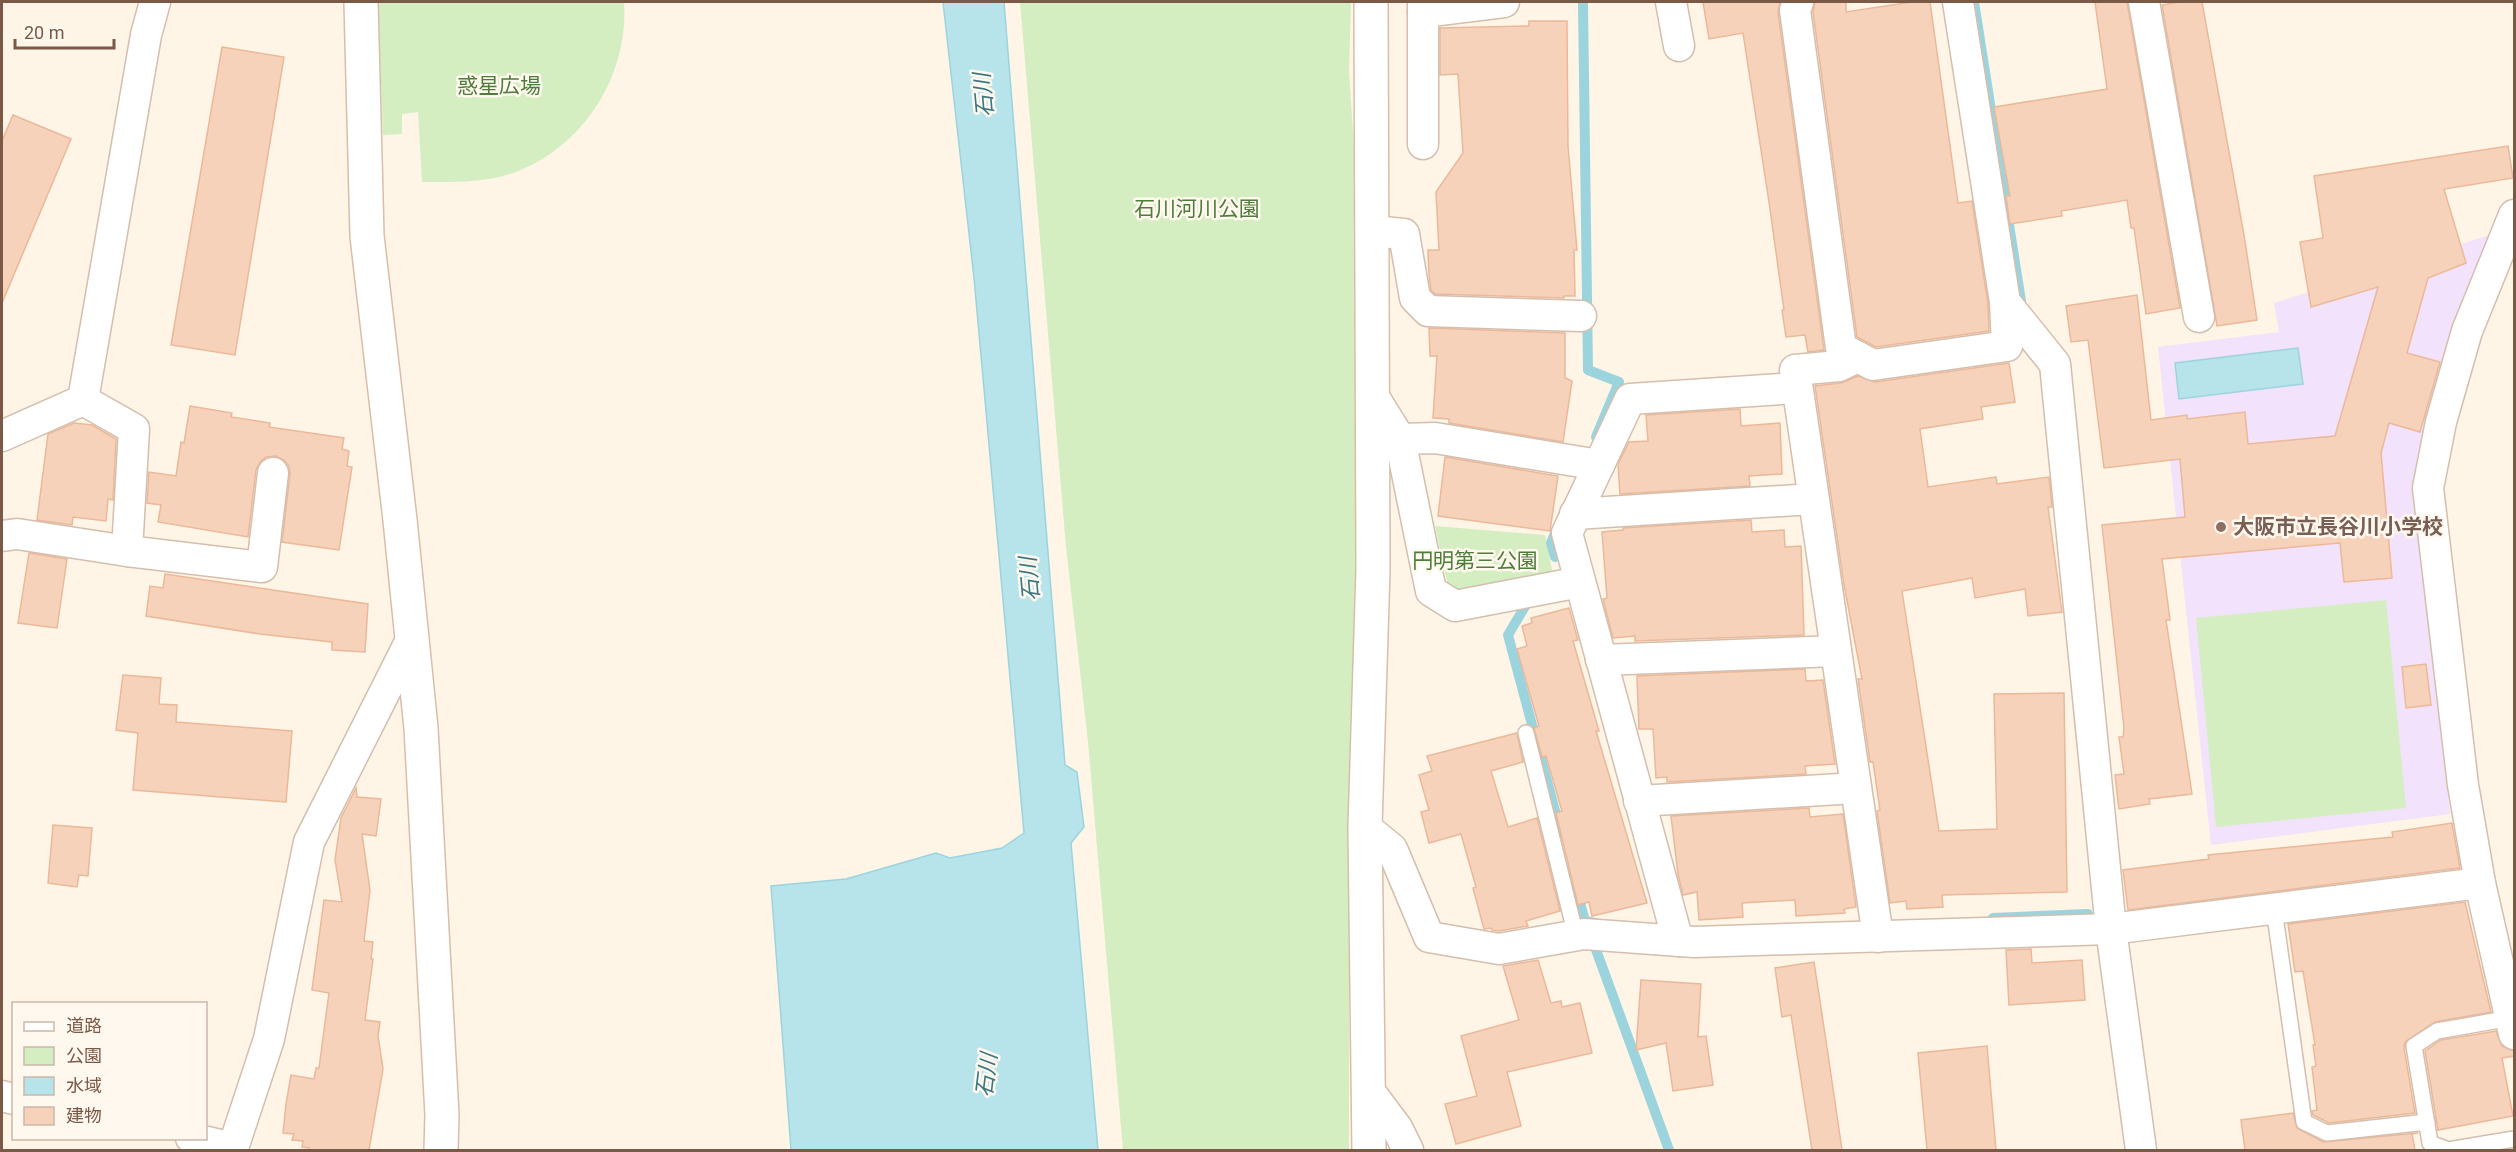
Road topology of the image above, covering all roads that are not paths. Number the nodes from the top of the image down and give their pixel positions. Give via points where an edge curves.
1 (155, 2) edge
2 (362, 2) edge
3 (1371, 2) edge
4 (1504, 2) edge
5 (1671, 2) edge
6 (1798, 2) edge
7 (1958, 2) edge
8 (2144, 2) edge
9 (1423, 7) edge
10 (1679, 46) dead end
11 (1423, 144) dead end
12 (2514, 215) edge
13 (1371, 231) junction
14 (2005, 302) junction
15 (1581, 316) dead end
16 (2199, 317) dead end
17 (1858, 357) junction
18 (1797, 388) junction
19 (1371, 394) junction
20 (83, 400) junction
21 (2, 435) edge
22 (1400, 439) junction
23 (1599, 465) junction
24 (273, 473) dead end
25 (1814, 499) junction
26 (1575, 514) junction
27 (2, 536) edge
28 (127, 551) junction
29 (1580, 582) junction
30 (411, 640) junction
31 (1836, 651) junction
32 (1601, 660) junction
33 (1526, 733) dead end
34 (1856, 788) junction
35 (1640, 801) junction
36 (1365, 827) junction
37 (2480, 883) junction
38 (2274, 909) junction
39 (2111, 929) junction
40 (1576, 936) junction
41 (1878, 937) junction
42 (1678, 941) junction
43 (2512, 1026) edge
44 (1367, 1088) junction
45 (2427, 1122) junction
46 (2514, 1139) edge
47 (198, 1140) edge
48 (235, 1150) edge
49 (441, 1150) edge
50 (1370, 1150) edge
51 (1408, 1150) edge
52 (2141, 1150) edge

1 - 20 street
2 - 30 street via 368,236
3 - 13 street
4 - 9 street
5 - 10 street
6 - 17 street via 1795,10 1841,348
7 - 14 street
8 - 16 street
9 - 11 street
12 - 37 street via 2467,331 2441,422 2428,488 2463,785
13 - 15 street via 1404,234 1415,298 1428,311
13 - 19 street
14 - 17 street via 2007,346 1873,364
14 - 39 street via 2055,364
17 - 18 street via 1839,366 1795,370
18 - 23 street via 1630,399
18 - 25 street
19 - 22 street
19 - 36 street via 1373,570
20 - 21 street
20 - 28 street via 134,429
22 - 23 street via 1436,438
22 - 29 street via 1431,591 1455,606
23 - 26 street
24 - 28 street via 262,567
25 - 26 street
25 - 31 street
26 - 29 street via 1567,533
27 - 28 street via 17,534
29 - 32 street
30 - 48 street via 309,842 269,1039
30 - 49 street via 421,728
31 - 32 street
31 - 34 street
32 - 35 street
33 - 40 lane
34 - 35 street
34 - 41 street
35 - 42 street
36 - 40 street via 1392,849 1429,937 1499,949
36 - 44 street
37 - 38 street
37 - 43 street
38 - 39 street
38 - 45 lane via 2304,1122 2327,1132
39 - 41 street
39 - 52 street
40 - 42 street
41 - 42 street
43 - 45 lane via 2437,1031 2414,1046
44 - 50 street
44 - 51 street
45 - 46 lane via 2430,1143 2448,1150
47 - 48 street

